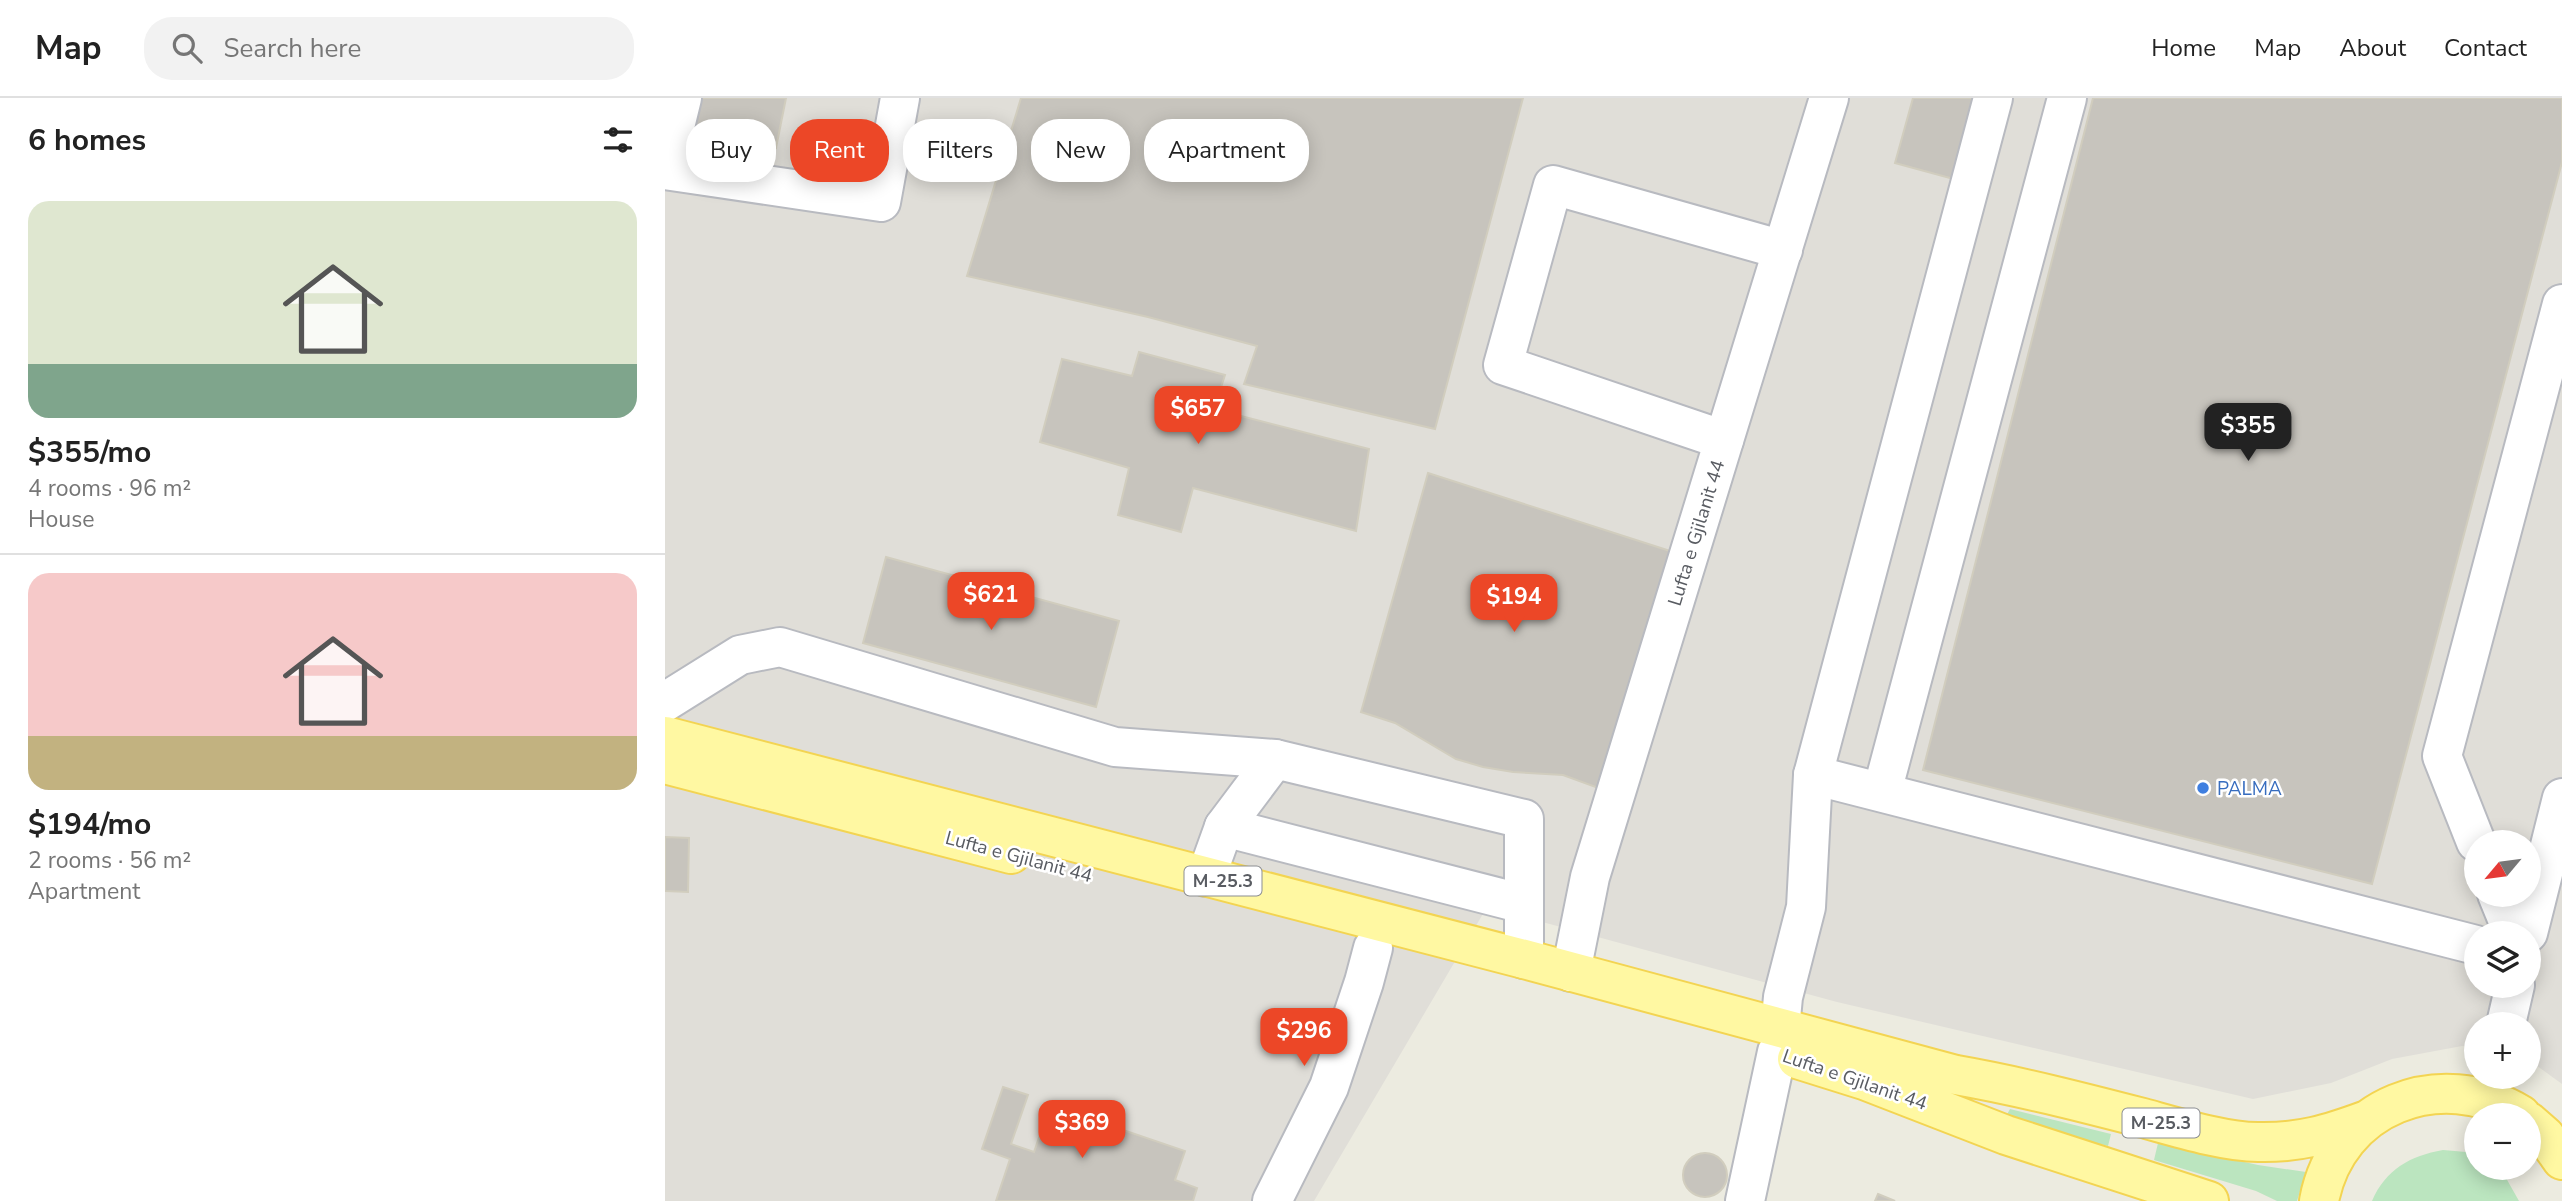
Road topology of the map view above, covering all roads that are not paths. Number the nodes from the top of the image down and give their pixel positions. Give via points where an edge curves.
1 (682, 98) edge
2 (900, 98) edge
3 (1829, 98) edge
4 (1993, 98) edge
5 (2067, 98) edge
6 (665, 169) edge
7 (1783, 250) junction
8 (2562, 304) edge
9 (1724, 440) junction
10 (665, 702) edge
11 (665, 736) edge
12 (1275, 759) junction
13 (665, 764) edge
14 (1813, 775) junction
15 (1882, 792) junction
16 (2562, 797) edge
17 (1224, 827) junction
18 (2471, 830) edge
19 (1206, 877) junction
20 (1524, 904) junction
21 (2531, 921) edge
22 (2464, 942) edge
23 (1373, 948) junction
24 (1524, 959) junction
25 (1571, 972) junction
26 (1779, 1041) junction
27 (2501, 1097) edge
28 (2367, 1120) junction
29 (2541, 1132) edge
30 (2562, 1160) edge
31 (1272, 1201) edge
32 (1745, 1201) edge
33 (2209, 1201) edge
34 (2319, 1201) edge

1 - 6 street
2 - 6 street via 881,202
3 - 7 street, Lufta e Gjilanit 44
4 - 14 street
5 - 15 street
7 - 9 street, Lufta e Gjilanit 44
7 - 9 street via 1553,185 1503,365
8 - 18 street via 2442,755
9 - 25 street, Lufta e Gjilanit 44 via 1590,877
10 - 12 street via 740,655 780,647 1115,747
11 - 19 main road, M-25.3
12 - 17 street
12 - 20 street via 1524,819
13 - 23 main road, Lufta e Gjilanit 44 / M-25.3
14 - 15 street
14 - 26 street via 1806,907 1783,997
15 - 22 street
16 - 21 street
17 - 19 street
17 - 20 street
19 - 24 main road, M-25.3
20 - 24 street
23 - 26 main road, Lufta e Gjilanit 44 / M-25.3
23 - 31 street via 1329,1087
24 - 25 main road, M-25.3
25 - 26 main road, M-25.3
26 - 28 main road, M-25.3 via 2017,1086 2187,1130 2256,1142 2327,1135
26 - 32 street
26 - 33 main road, Lufta e Gjilanit 44 / M-25.3 via 1864,1080 2006,1135
27 - 28 main road, M-25.3 via 2451,1093 2413,1097
28 - 34 main road, M-25.3 via 2340,1148
29 - 30 main road

